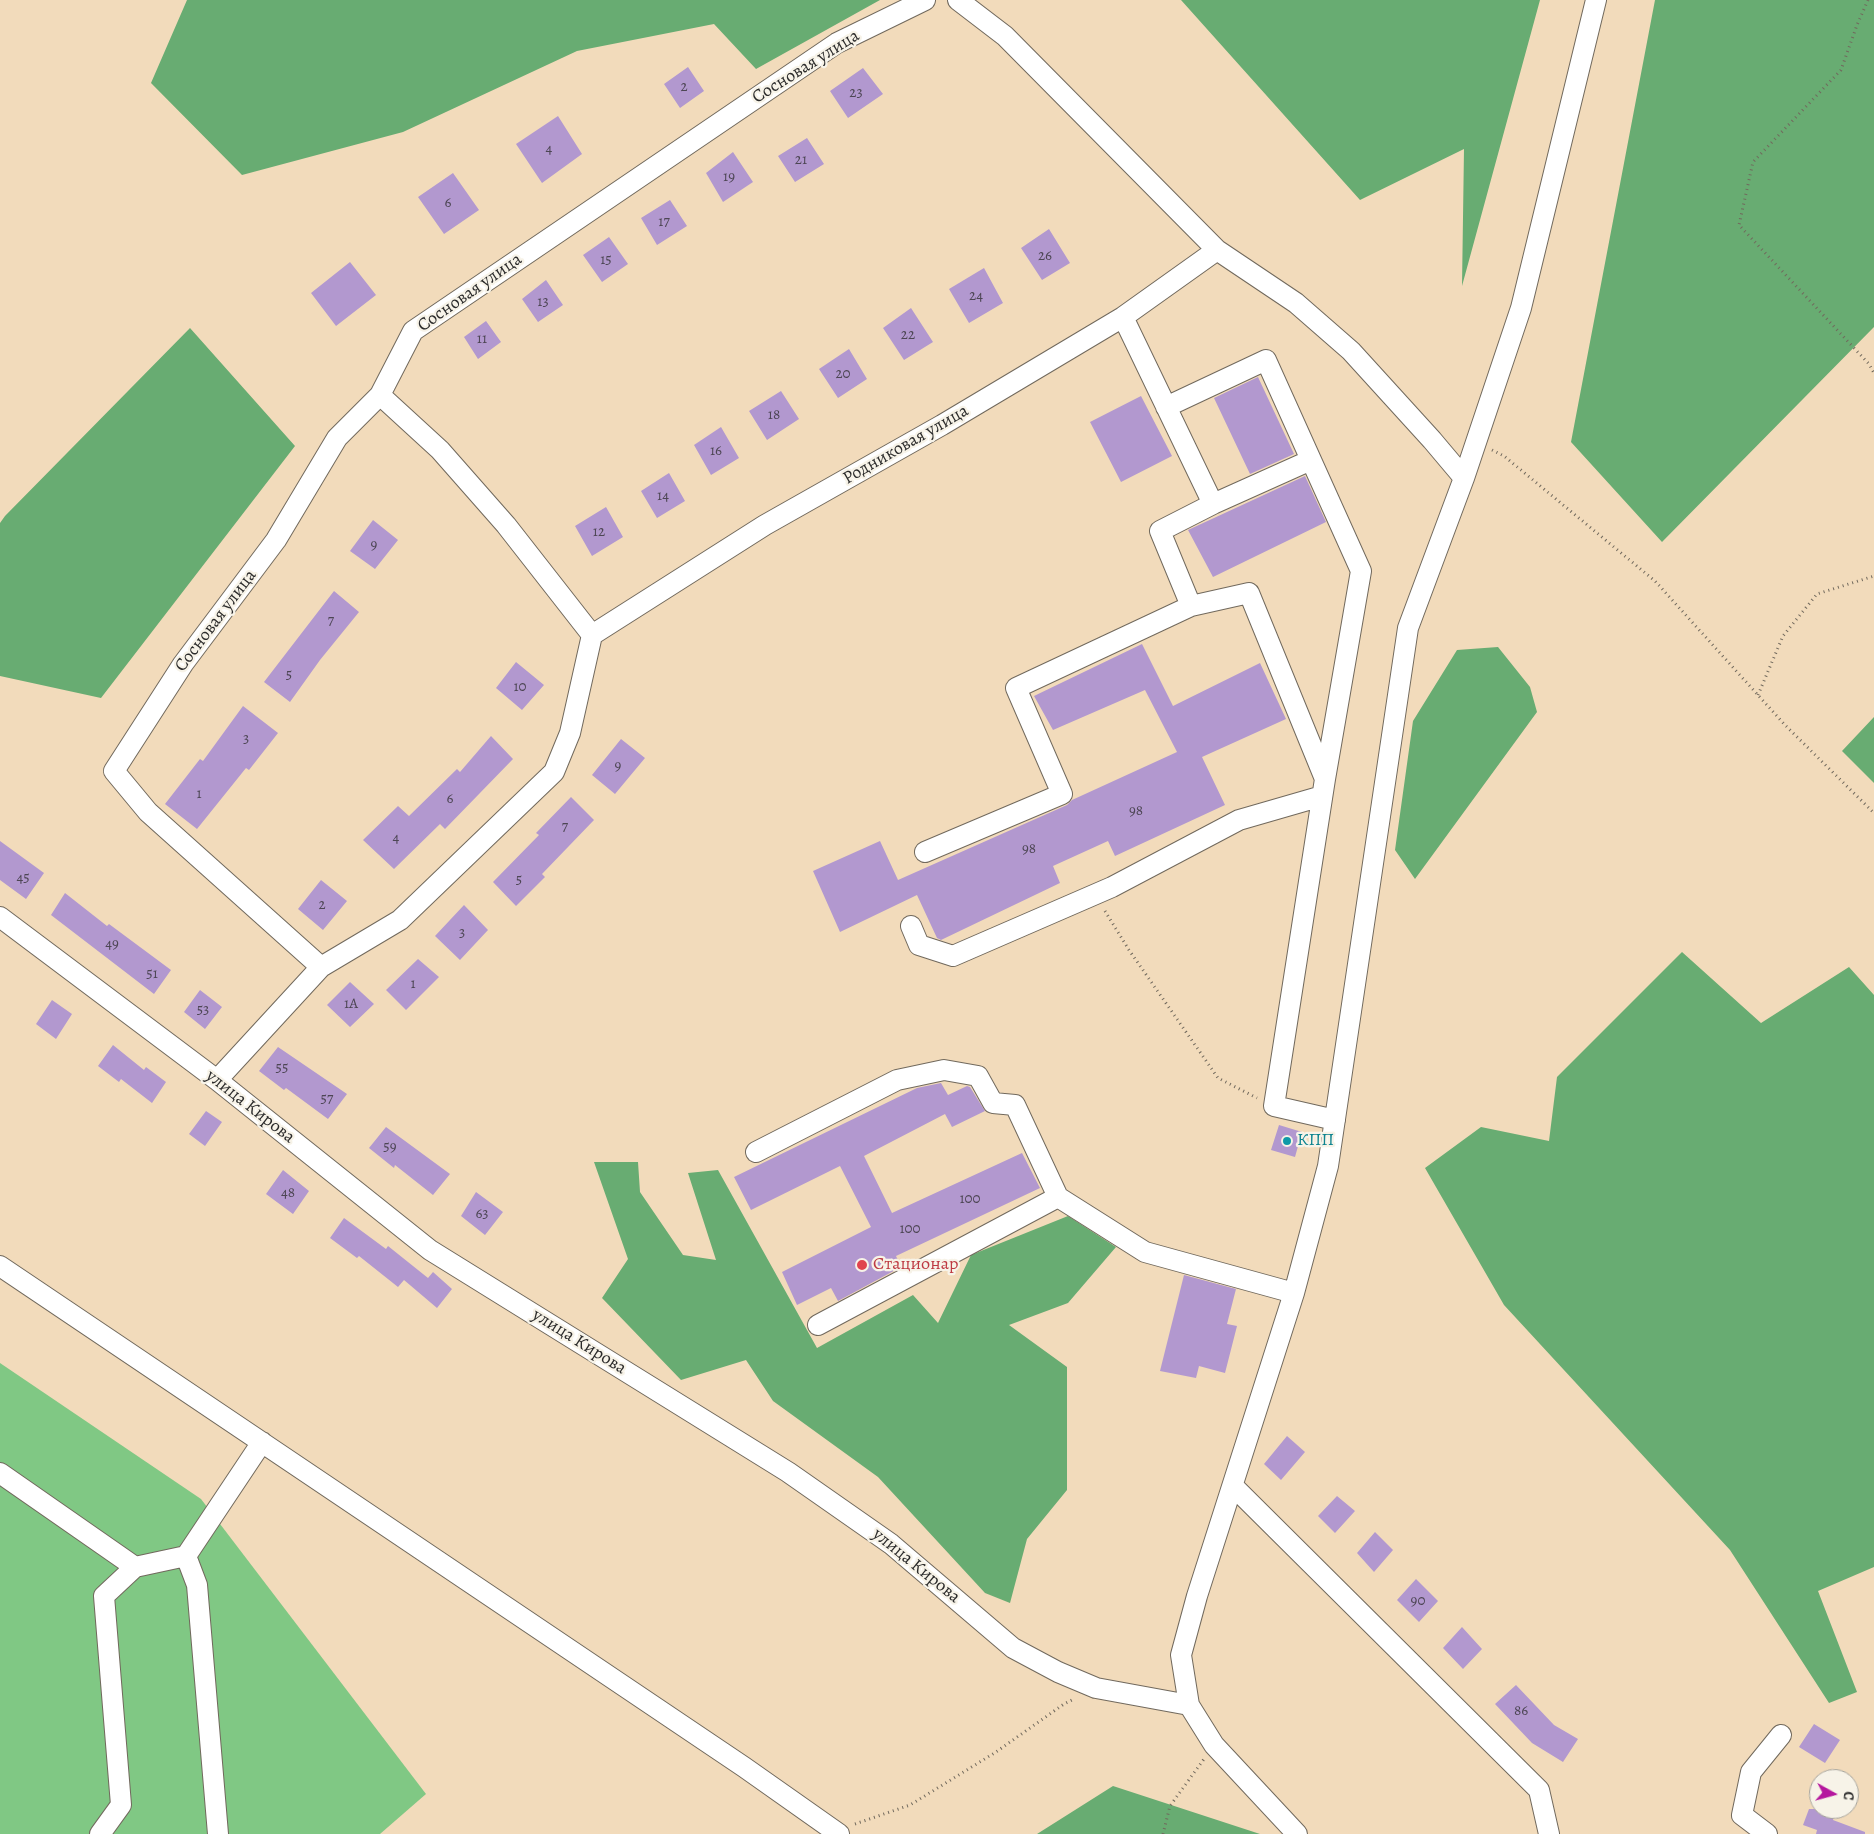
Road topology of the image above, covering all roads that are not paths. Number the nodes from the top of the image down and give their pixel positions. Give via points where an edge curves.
1 (925, 0) edge
2 (958, 0) edge
3 (1596, 0) edge
4 (1218, 250) junction
5 (1123, 317) junction
6 (380, 395) junction
7 (1166, 407) junction
8 (1311, 460) junction
9 (1464, 478) junction
10 (1213, 504) junction
11 (1191, 606) junction
12 (592, 635) junction
13 (1324, 787) junction
14 (925, 852) dead end
15 (0, 917) edge
16 (911, 926) dead end
17 (321, 966) junction
18 (217, 1080) junction
19 (1335, 1120) junction
20 (756, 1152) dead end
21 (1058, 1197) junction
22 (0, 1266) edge
23 (1294, 1293) junction
24 (818, 1325) dead end
25 (262, 1442) junction
26 (0, 1473) edge
27 (1233, 1486) junction
28 (186, 1556) junction
29 (135, 1567) junction
30 (1189, 1705) junction
31 (1781, 1735) dead end
32 (837, 1833) edge
33 (100, 1834) edge
34 (218, 1834) edge
35 (1297, 1834) edge
36 (1549, 1834) edge
37 (1767, 1834) edge

1 - 6 street, Сосновая улица via 837,43 413,331
2 - 4 street via 1005,36
3 - 9 street via 1521,308
4 - 5 street, Родниковая улица
4 - 9 street via 1296,303 1351,351
5 - 7 street
5 - 12 street, Родниковая улица via 942,426 765,525
6 - 12 street via 447,457 506,525
6 - 17 street, Сосновая улица via 337,438 276,540 183,664 114,771 148,812
7 - 8 street via 1266,360
7 - 10 street
8 - 10 street
8 - 13 street via 1361,571
9 - 19 street via 1408,628
10 - 11 street via 1160,531
11 - 13 street via 1249,593
11 - 14 street via 1016,688 1062,794
12 - 17 street via 570,733 554,772 400,920
13 - 16 street via 1239,820 1095,895 953,956 919,945
13 - 19 street via 1274,1106
15 - 18 street, улица Кирова
17 - 18 street
18 - 30 street, улица Кирова via 430,1250 788,1472 891,1544 1013,1648 1096,1688
19 - 23 street via 1328,1166
20 - 21 street via 897,1080 944,1070 978,1076 993,1103 1015,1105
21 - 23 street via 1145,1252
21 - 24 street
22 - 25 street
23 - 27 street
25 - 28 street
25 - 32 street
26 - 29 street
27 - 30 street via 1196,1596 1181,1655
27 - 36 street via 1538,1790
28 - 29 street
28 - 34 street via 197,1585
29 - 33 street via 104,1596 121,1806
30 - 35 street via 1214,1745
31 - 37 street via 1751,1772 1742,1815

